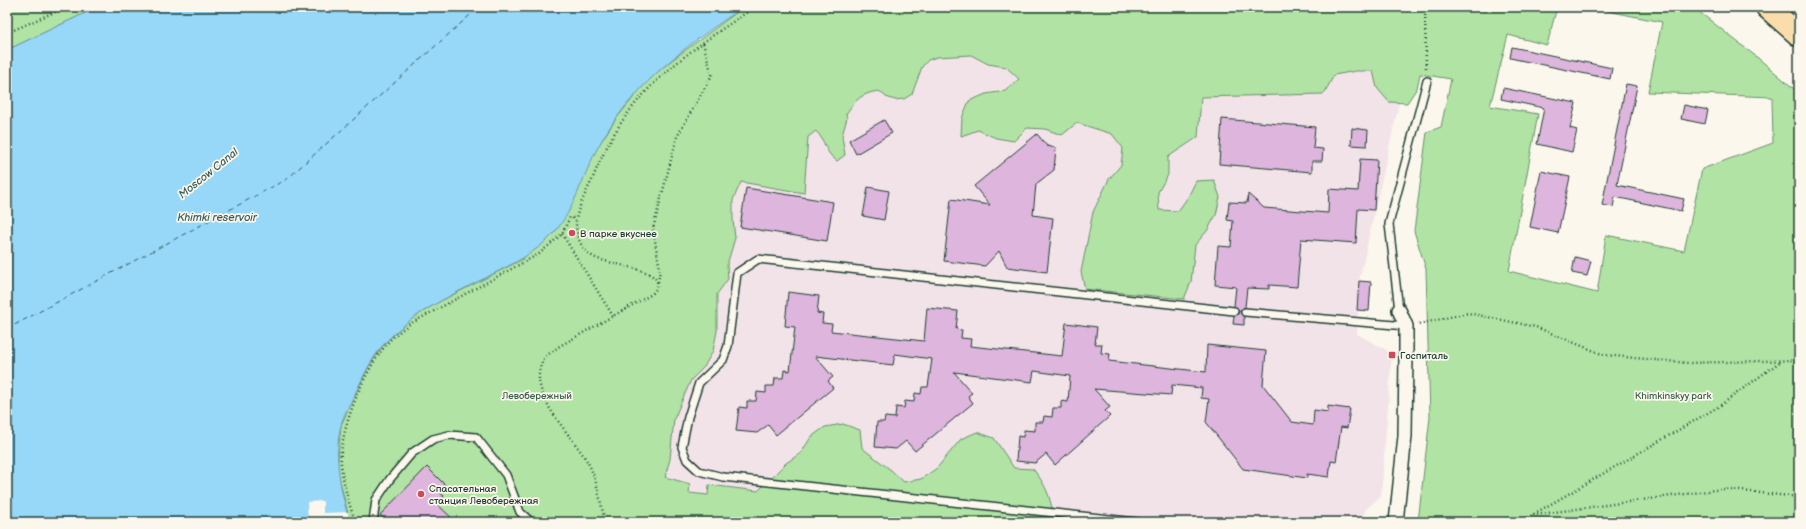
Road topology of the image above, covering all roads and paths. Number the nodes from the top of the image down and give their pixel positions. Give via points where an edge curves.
1 (66, 7) edge
2 (755, 7) edge
3 (1425, 7) edge
4 (1767, 7) edge
5 (7, 33) edge
6 (1799, 35) edge
7 (703, 43) junction
8 (1427, 81) joint
9 (576, 219) junction
10 (562, 234) junction
11 (658, 283) junction
12 (1399, 310) joint
13 (1234, 311) dead end
14 (1245, 312) dead end
15 (613, 316) junction
16 (1406, 326) junction
17 (1782, 360) junction
18 (1799, 360) edge
19 (1799, 497) edge
20 (1531, 515) junction
21 (356, 522) edge
22 (374, 522) edge
23 (531, 522) edge
24 (605, 522) edge
25 (1137, 522) edge
26 (1396, 522) edge
27 (1520, 522) edge

1 - 5 path
2 - 7 path
3 - 8 path
4 - 6 highway
7 - 9 path via 650,86 621,122 604,151
7 - 11 path via 712,75 677,137 653,229 660,270
8 - 12 lane via 1389,224
9 - 10 path via 570,217
9 - 11 path via 576,233 583,248 592,256 604,262 647,272 655,276
10 - 15 path
10 - 21 path via 539,254 438,307 408,325 391,339 360,390 345,428 341,455 346,487
11 - 15 path via 652,294
12 - 16 street
13 - 25 lane via 758,258 737,273 728,346 723,360 698,383 682,447 687,460 699,471 723,477
14 - 16 lane
15 - 24 path via 544,358 538,381 543,398 591,469
16 - 17 path via 1468,313 1536,327 1604,356 1688,363
16 - 26 street via 1405,436
17 - 18 path
17 - 20 path via 1718,407
19 - 20 path via 1722,489
20 - 27 path
22 - 23 lane via 376,500 412,453 434,440 449,435 476,437 506,475 520,512

